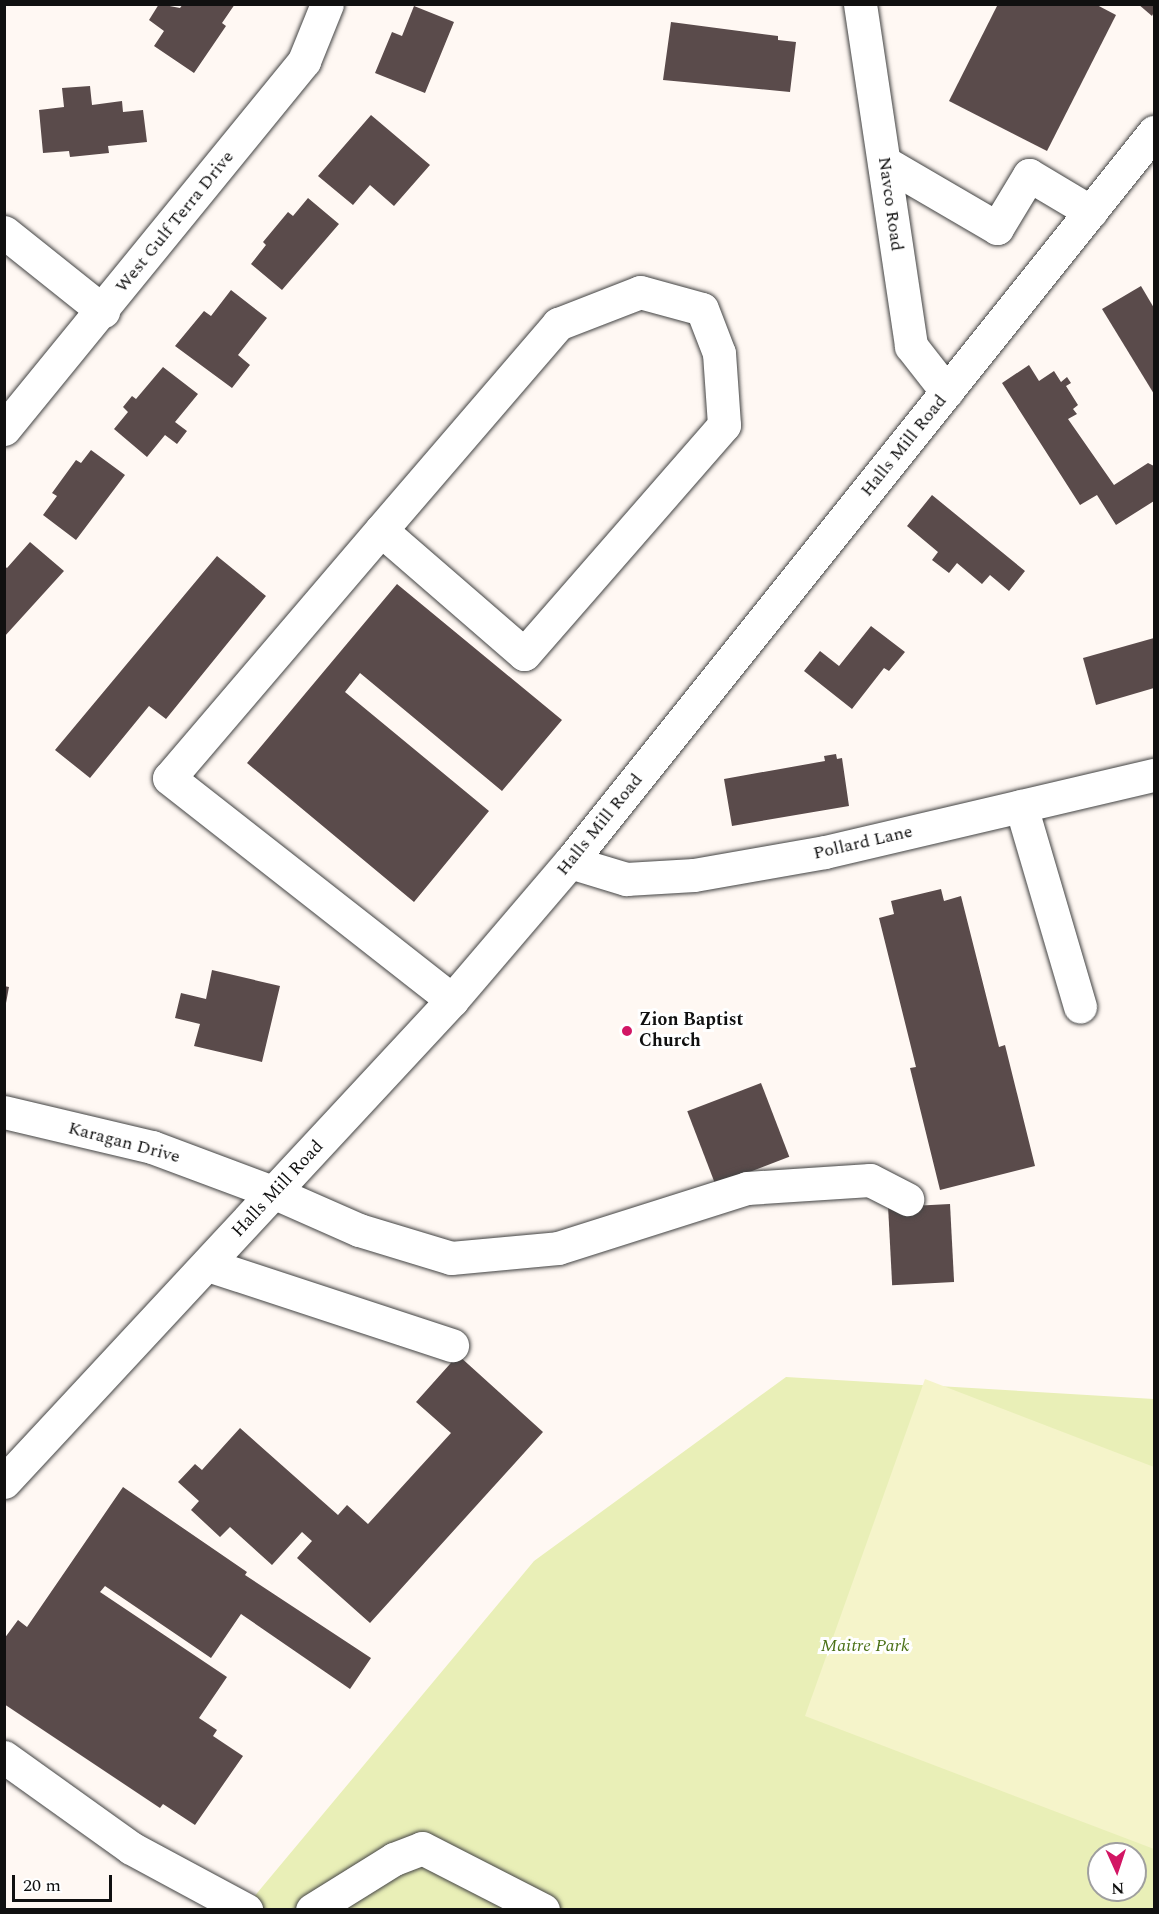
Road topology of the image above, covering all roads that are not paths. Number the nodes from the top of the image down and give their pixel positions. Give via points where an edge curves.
1 (327, 4) edge
2 (860, 4) edge
3 (1155, 132) edge
4 (884, 162) junction
5 (1091, 212) junction
6 (4, 232) edge
7 (104, 311) junction
8 (947, 392) junction
9 (4, 429) edge
10 (381, 530) junction
11 (1155, 775) edge
12 (1021, 806) junction
13 (570, 862) junction
14 (453, 1000) junction
15 (1080, 1006) dead end
16 (4, 1112) edge
17 (275, 1193) junction
18 (907, 1199) dead end
19 (208, 1265) junction
20 (452, 1345) dead end
21 (4, 1482) edge
22 (4, 1756) edge
23 (246, 1910) edge
24 (312, 1910) edge
25 (543, 1910) edge

1 - 7 street, West Gulf Terra Drive via 304,61
2 - 4 street, Navco Road
3 - 5 street, Halls Mill Road
4 - 5 street via 997,228 1029,175
4 - 8 street, Navco Road via 911,346
5 - 8 street, Halls Mill Road
6 - 7 street
7 - 9 street, West Gulf Terra Drive
8 - 13 street, Halls Mill Road
10 - 10 street via 558,324 640,292 702,309 719,353 724,425 524,654
10 - 14 street via 169,778
11 - 12 street, Pollard Lane
12 - 13 street, Pollard Lane via 825,852 694,875 626,879
12 - 15 street
13 - 14 street, Halls Mill Road
14 - 17 street, Halls Mill Road
16 - 17 street, Karagan Drive via 152,1147
17 - 18 street, Karagan Drive via 359,1230 451,1258 558,1248 747,1188 870,1180
17 - 19 street, Halls Mill Road
19 - 20 street
19 - 21 street, Halls Mill Road
22 - 23 street via 131,1848
24 - 25 street via 394,1859 422,1848

